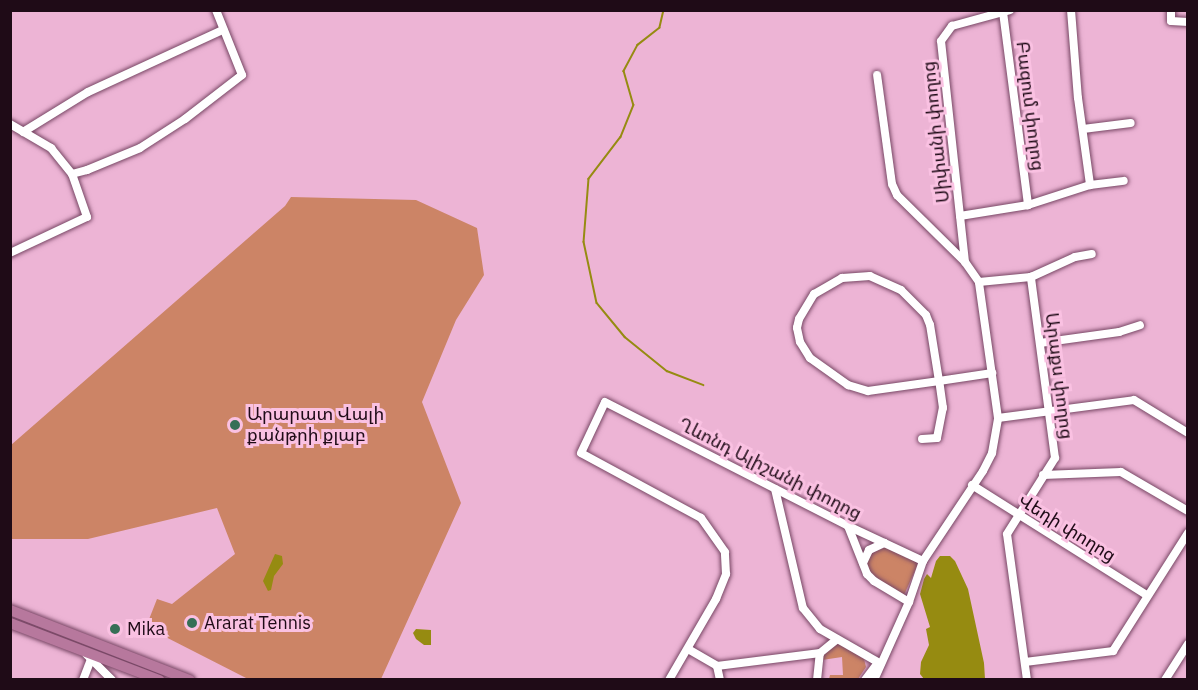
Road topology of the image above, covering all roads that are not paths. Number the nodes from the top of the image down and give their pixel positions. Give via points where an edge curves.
1 (216, 10) edge
2 (1071, 10) edge
3 (1171, 10) edge
4 (1007, 11) edge
5 (1188, 22) edge
6 (223, 30) junction
7 (877, 75) dead end
8 (1131, 123) dead end
9 (11, 125) edge
10 (1083, 129) junction
11 (23, 132) junction
12 (72, 174) junction
13 (1124, 181) dead end
14 (1090, 185) junction
15 (1028, 205) junction
16 (960, 216) junction
17 (10, 253) edge
18 (1092, 254) dead end
19 (965, 262) junction
20 (1031, 277) junction
21 (979, 282) junction
22 (1140, 325) dead end
23 (1040, 344) junction
24 (992, 374) junction
25 (939, 381) junction
26 (1049, 410) junction
27 (998, 418) junction
28 (1188, 433) edge
29 (922, 440) dead end
30 (1043, 475) junction
31 (972, 485) junction
32 (775, 489) junction
33 (1188, 511) edge
34 (1018, 515) junction
35 (848, 526) junction
36 (1188, 533) edge
37 (884, 543) junction
38 (923, 561) junction
39 (863, 563) junction
40 (1147, 595) junction
41 (909, 602) junction
42 (10, 610) edge
43 (10, 623) edge
44 (64, 637) junction
45 (837, 639) junction
46 (1188, 644) edge
47 (81, 649) junction
48 (688, 649) junction
49 (820, 653) junction
50 (91, 659) junction
51 (881, 661) junction
52 (1025, 662) junction
53 (717, 666) junction
54 (83, 680) edge
55 (112, 680) edge
56 (159, 680) edge
57 (190, 680) edge
58 (669, 680) edge
59 (720, 680) edge
60 (817, 680) edge
61 (866, 680) edge
62 (874, 680) edge
63 (1027, 680) edge
64 (1165, 680) edge

1 - 6 street
2 - 10 street
3 - 5 street via 1171,21
4 - 15 street, Բազում փողոց
4 - 16 street, Սիփանի փողոց via 952,26 941,41
6 - 11 street via 88,92
6 - 12 street via 242,75 140,148
7 - 19 street via 892,184 897,195
8 - 10 street
9 - 11 street
10 - 14 street
11 - 12 street via 51,148
12 - 17 street via 87,217
13 - 14 street
14 - 15 street
15 - 16 street
16 - 19 street, Սիփանի փողոց
18 - 20 street via 1075,257
19 - 21 street
20 - 21 street
20 - 23 street, Արաքս փողոց
21 - 24 street
22 - 23 street
23 - 26 street, Արաքս փողոց
24 - 25 street
24 - 27 street
25 - 25 street via 868,391 838,380 810,358 800,342 797,328 807,302 823,287 849,276 870,276 894,286 926,315
25 - 29 street via 943,408 937,438
26 - 27 street
26 - 28 street via 1134,400
26 - 30 street, Արաքս փողոց via 1055,458
27 - 31 street via 992,453
30 - 33 street via 1121,471
30 - 34 street, Արաքս փողոց
31 - 34 street, Վեդի փողոց
31 - 38 street
32 - 35 street, Ղևոնդ Ալիշանի փողոց
32 - 45 street via 803,608 820,629
32 - 48 street, Ղևոնդ Ալիշանի փողոց via 605,402 582,453 701,518 725,552 726,574
34 - 40 street, Վեդի փողոց
34 - 52 street, Արաքս փողոց via 1006,534
35 - 37 street, Ղևոնդ Ալիշանի փողոց
35 - 39 street
36 - 40 street
37 - 38 street, Ղևոնդ Ալիշանի փողոց
37 - 39 street via 869,550
38 - 41 street
39 - 41 street via 874,581
40 - 52 street via 1113,651
41 - 51 street
42 - 44 highway
43 - 44 highway
44 - 47 highway
44 - 57 highway
45 - 49 street
45 - 51 street
46 - 64 street
47 - 50 street
47 - 56 highway
48 - 53 street
48 - 58 street
49 - 53 street
49 - 60 street
50 - 54 street
50 - 55 street
51 - 61 street
51 - 62 street
52 - 63 street, Արաքս փողոց
53 - 59 street

